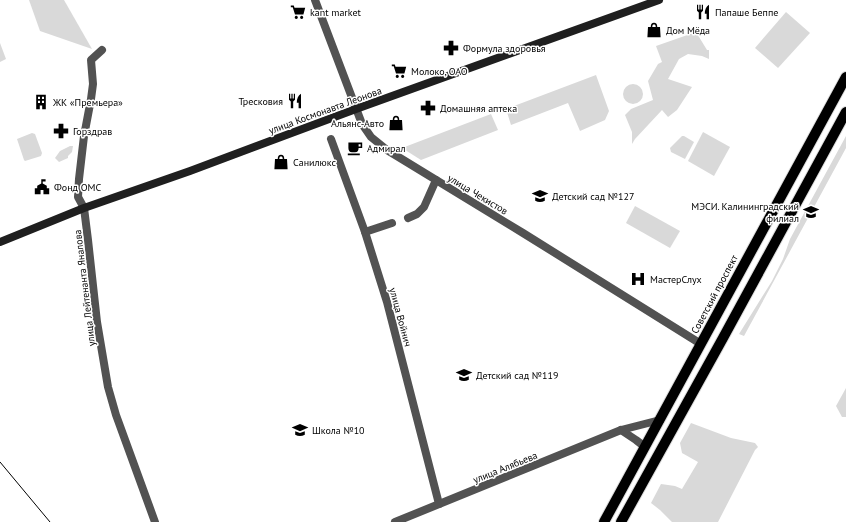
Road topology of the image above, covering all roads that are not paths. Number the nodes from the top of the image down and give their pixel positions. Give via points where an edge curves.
1 (316, 0) edge
2 (659, 0) edge
3 (102, 50) dead end
4 (846, 77) edge
5 (356, 109) junction
6 (846, 112) edge
7 (331, 139) dead end
8 (436, 180) junction
9 (84, 208) junction
10 (408, 218) dead end
11 (392, 223) dead end
12 (365, 232) junction
13 (0, 242) edge
14 (701, 344) junction
15 (660, 420) junction
16 (622, 430) junction
17 (645, 447) junction
18 (439, 504) junction
19 (155, 522) edge
20 (395, 522) edge
21 (604, 522) edge
22 (621, 522) edge

1 - 5 street, улица Чекистов
2 - 5 main road, улица Космонавта Леонова
3 - 9 street, улица Лейтенанта Яналова via 91,60 91,99 84,136 78,196
4 - 14 main road, Советский проспект
5 - 8 street, улица Чекистов via 371,137 387,150
5 - 9 main road, улица Космонавта Леонова
6 - 22 main road
7 - 12 street, улица Войнич
8 - 10 street via 424,207
8 - 14 street, улица Чекистов
9 - 13 main road, улица Космонавта Леонова
9 - 19 street, улица Лейтенанта Яналова via 96,322 108,387
11 - 12 street
12 - 18 street, улица Войнич via 387,302
14 - 15 main road, Советский проспект
15 - 16 street, улица Алябьева
15 - 17 main road, Советский проспект
16 - 17 street
16 - 18 street, улица Алябьева
17 - 21 main road, Советский проспект
18 - 20 street, улица Алябьева

